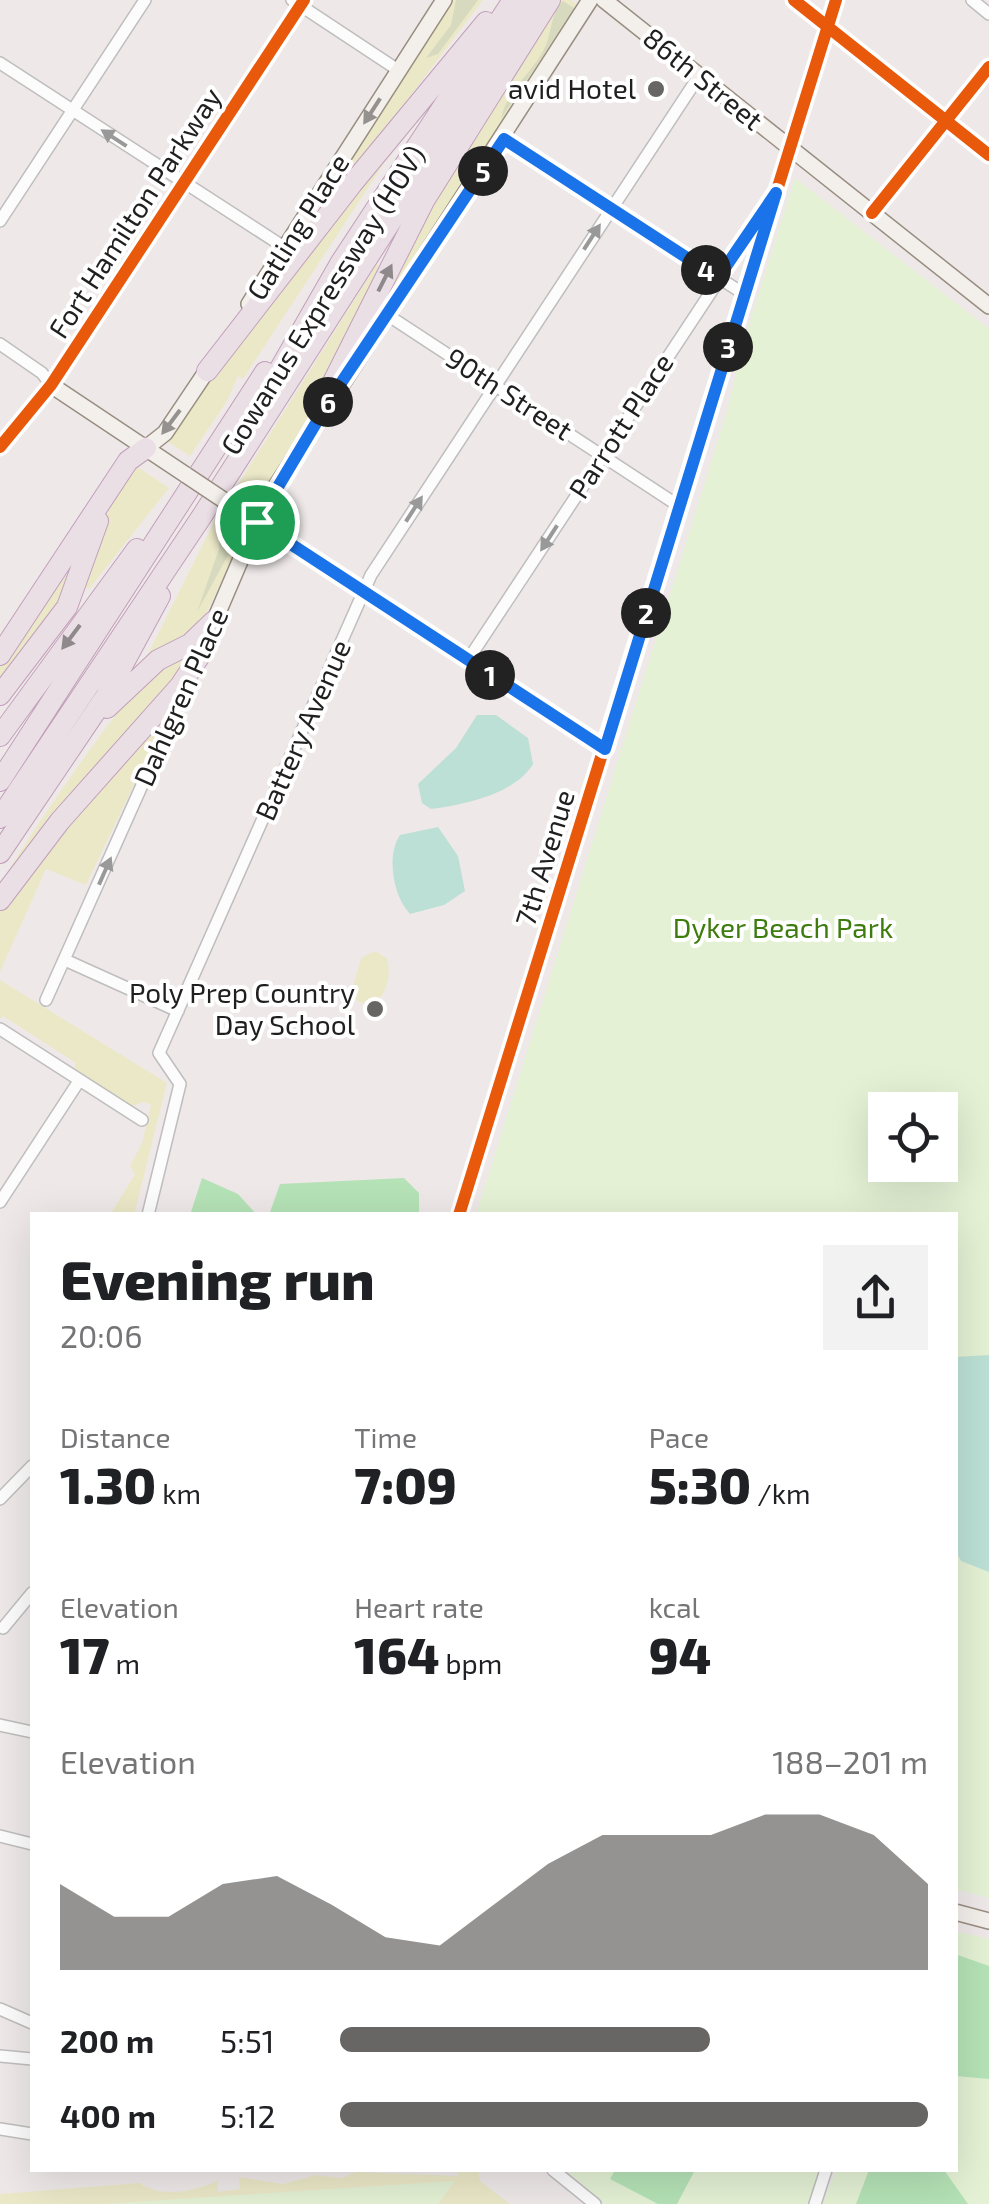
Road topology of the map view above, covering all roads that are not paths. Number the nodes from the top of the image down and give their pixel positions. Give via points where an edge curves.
1 (145, 0) edge
2 (444, 0) edge
3 (500, 0) edge
4 (514, 0) edge
5 (533, 0) edge
6 (550, 0) edge
7 (590, 0) edge
8 (604, 0) edge
9 (794, 0) edge
10 (836, 0) edge
11 (972, 0) edge
12 (299, 2) edge
13 (989, 14) edge
14 (486, 22) junction
15 (828, 28) junction
16 (0, 63) edge
17 (989, 67) edge
18 (398, 70) junction
19 (699, 76) junction
20 (73, 111) junction
21 (946, 121) junction
22 (504, 139) junction
23 (791, 149) junction
24 (989, 155) edge
25 (184, 184) junction
26 (776, 193) junction
27 (611, 208) junction
28 (872, 213) junction
29 (0, 222) edge
30 (284, 248) junction
31 (718, 278) junction
32 (744, 294) junction
33 (989, 306) edge
34 (388, 316) junction
35 (0, 344) edge
36 (207, 371) junction
37 (52, 385) junction
38 (495, 385) junction
39 (331, 398) junction
40 (0, 447) edge
41 (153, 452) junction
42 (602, 456) junction
43 (106, 496) junction
44 (679, 506) junction
45 (178, 510) junction
46 (202, 516) junction
47 (252, 519) junction
48 (364, 592) junction
49 (214, 621) junction
50 (0, 654) edge
51 (199, 657) junction
52 (468, 660) junction
53 (0, 695) edge
54 (0, 736) edge
55 (605, 749) junction
56 (70, 751) junction
57 (0, 782) edge
58 (0, 800) edge
59 (0, 818) edge
60 (0, 853) edge
61 (0, 900) edge
62 (65, 960) junction
63 (46, 1000) dead end
64 (178, 1011) junction
65 (0, 1029) edge
66 (80, 1081) junction
67 (142, 1120) dead end
68 (0, 1202) edge
69 (149, 1212) edge
70 (460, 1212) edge
71 (30, 1468) edge
72 (0, 1499) edge
73 (30, 1596) edge
74 (4, 1628) dead end
75 (0, 1725) edge
76 (30, 1732) edge
77 (0, 1836) edge
78 (30, 1844) edge
79 (958, 1913) edge
80 (989, 1921) edge
81 (0, 2009) edge
82 (30, 2022) edge
83 (0, 2056) edge
84 (30, 2059) edge
85 (0, 2130) edge
86 (30, 2134) edge
87 (556, 2172) edge
88 (825, 2172) edge
89 (596, 2204) edge
90 (815, 2204) edge

1 - 20 street
2 - 18 main road, Gatling Place
3 - 14 highway
4 - 58 highway, Gowanus Expressway (HOV)
5 - 46 highway
39 -> 6 highway via 334,380 424,202
7 - 22 main road, Dahlgren Place
8 - 19 main road, 86th Street
9 - 15 street
10 - 15 main road, 7th Avenue
11 - 13 street
12 - 18 street
12 - 25 main road, Fort Hamilton Parkway
14 - 36 highway
14 - 45 highway
15 - 21 street
15 - 23 main road, 7th Avenue
16 - 20 street
17 - 21 street
18 -> 30 main road, Gatling Place
19 - 23 main road, 86th Street
19 - 27 street, Battery Avenue
25 -> 20 street
20 - 29 street
21 - 24 street
21 - 28 street
22 - 27 street
22 - 34 main road, Dahlgren Place
23 - 26 main road, 7th Avenue
23 - 28 main road, 86th Street
25 - 30 street
25 - 37 main road, Fort Hamilton Parkway
26 - 31 street, Parrott Place
26 - 32 main road, 7th Avenue
27 - 31 street
38 -> 27 street, Battery Avenue
28 - 33 main road, 86th Street
30 - 36 main road, Gatling Place
31 - 32 street
31 - 42 street, Parrott Place
32 - 44 main road, 7th Avenue
34 - 38 street, 90th Street
34 - 39 main road, Dahlgren Place
35 - 37 street
36 -> 41 main road, Gatling Place
37 - 40 street, Fort Hamilton Parkway
37 - 41 main road
38 - 42 street, 90th Street
48 -> 38 street, Battery Avenue
39 - 47 main road, Dahlgren Place
41 - 43 highway via 128,461
41 - 47 main road, bridge
42 - 44 street, 90th Street
42 -> 52 street, Parrott Place
43 - 50 highway
43 - 53 highway via 67,607
44 - 55 main road, 7th Avenue
45 -> 54 highway via 156,525
45 - 57 highway
46 - 56 highway
46 - 59 highway
47 - 48 main road
47 - 49 main road, Dahlgren Place
48 - 52 main road
48 - 64 street, Battery Avenue
49 - 51 main road, Dahlgren Place
49 - 56 highway via 137,678
51 - 61 highway
62 -> 51 street, Dahlgren Place
52 - 55 main road
55 - 70 main road, 7th Avenue
56 - 60 highway
62 - 63 street, Dahlgren Place
62 - 64 street
64 - 69 street, Battery Avenue via 159,1053 180,1084
65 - 66 street
66 - 67 street
66 - 68 street
71 - 72 street
73 - 74 street
75 - 76 street
77 - 78 street
79 - 80 main road
81 - 82 street
83 - 84 street
85 - 86 street
87 - 89 street
88 - 90 street

